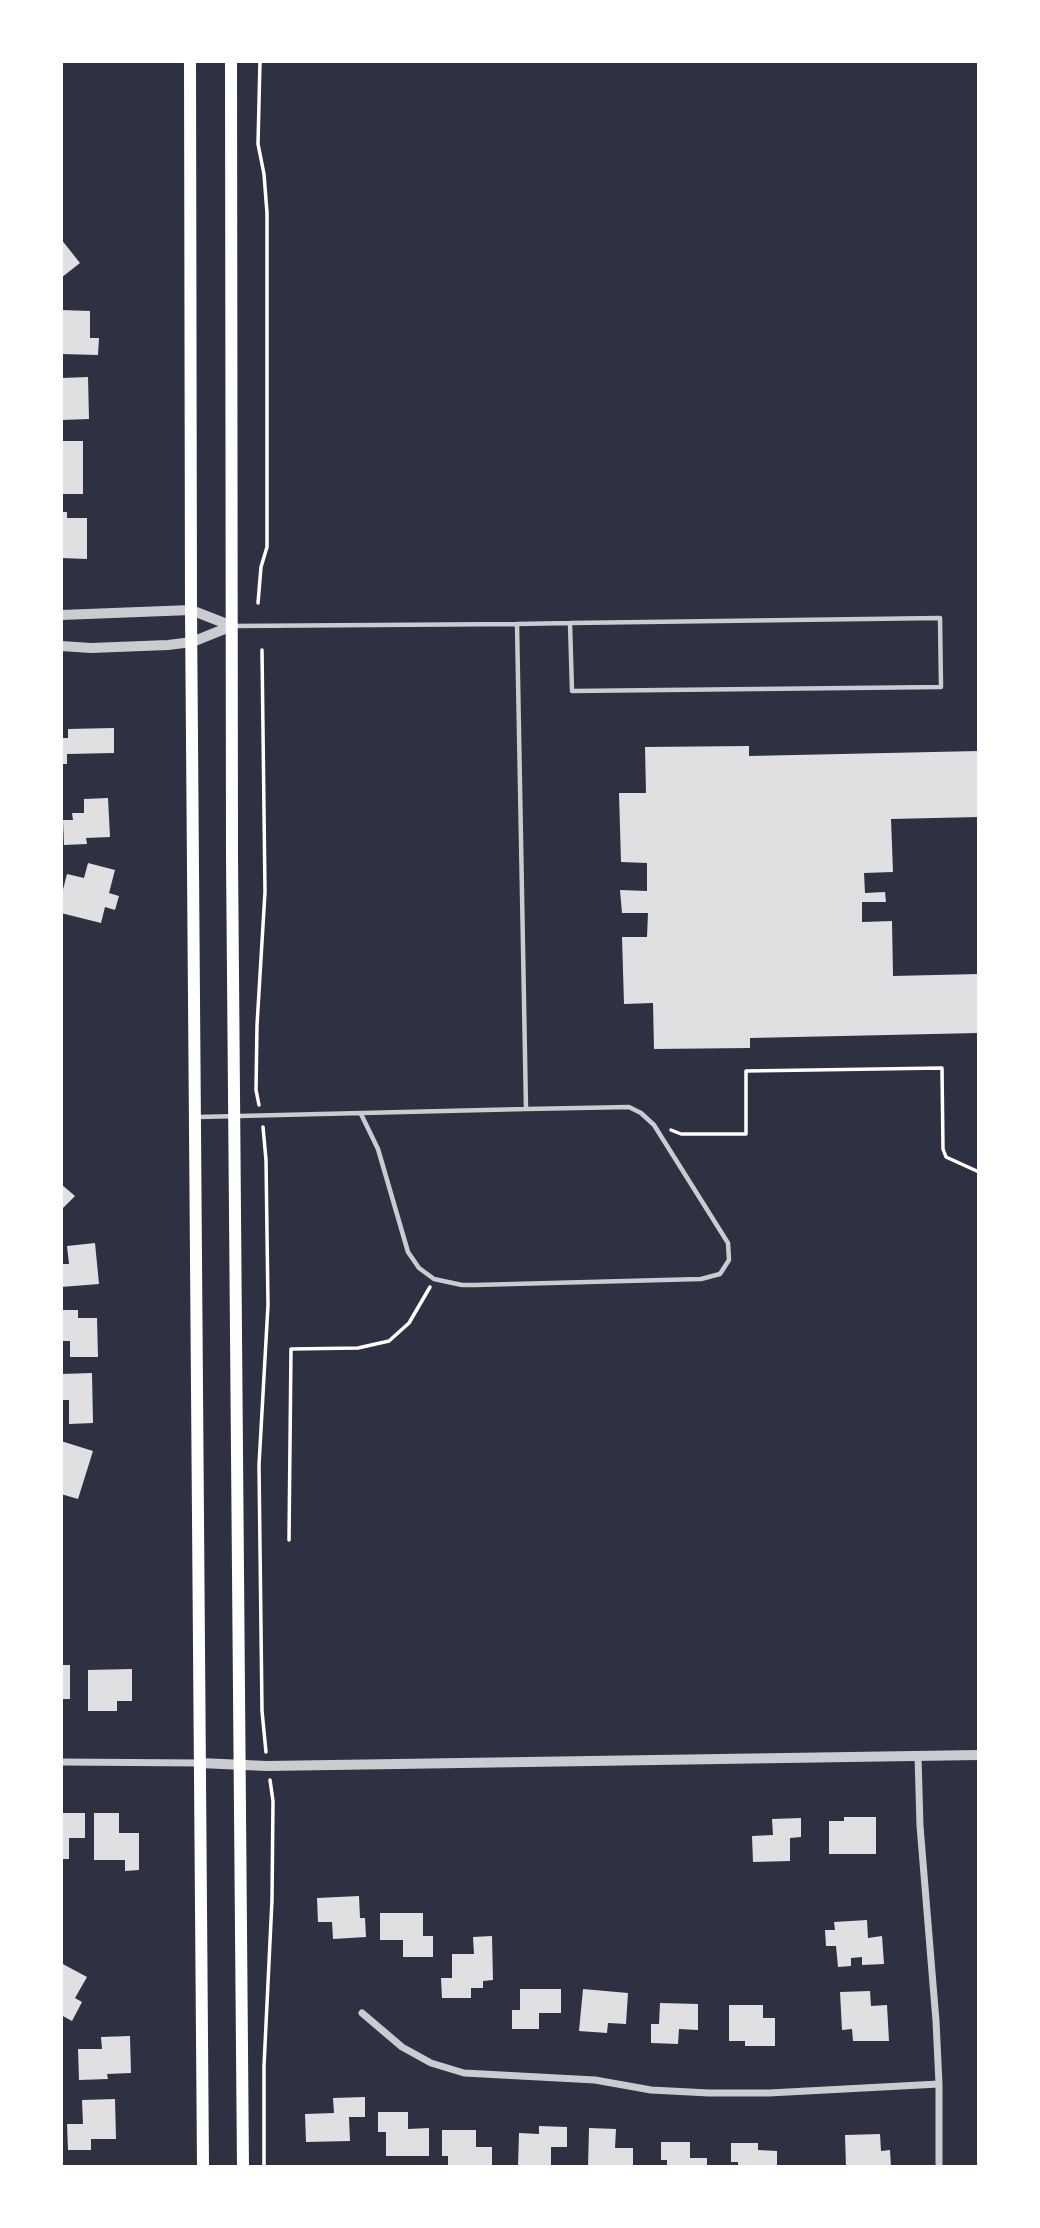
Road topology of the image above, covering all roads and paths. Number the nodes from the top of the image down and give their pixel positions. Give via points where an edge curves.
1 (190, 61) edge
2 (231, 61) edge
3 (260, 61) edge
4 (258, 603) dead end
5 (191, 610) junction
6 (61, 615) edge
7 (570, 623) junction
8 (517, 624) junction
9 (232, 626) junction
10 (192, 642) junction
11 (61, 646) edge
12 (262, 650) dead end
13 (256, 1090) dead end
14 (526, 1109) junction
15 (361, 1114) junction
16 (236, 1116) junction
17 (195, 1117) junction
18 (652, 1123) junction
19 (265, 1139) dead end
20 (979, 1172) edge
21 (434, 1279) junction
22 (289, 1540) dead end
23 (264, 1730) dead end
24 (979, 1755) edge
25 (918, 1756) junction
26 (61, 1762) edge
27 (200, 1763) junction
28 (238, 1766) junction
29 (273, 1801) dead end
30 (362, 2013) dead end
31 (939, 2084) junction
32 (203, 2167) edge
33 (243, 2167) edge
34 (264, 2167) edge
35 (939, 2167) edge

1 - 5 main road
2 - 9 main road
3 - 4 path via 258,144 267,213 267,547
5 - 6 street
5 - 9 street
5 - 10 main road
7 - 7 lane via 940,618 941,687 572,691
7 - 8 lane
8 - 9 lane
8 - 14 lane
9 - 10 street
9 - 16 main road
10 - 11 street
10 - 17 main road
12 - 13 path via 265,892
14 - 15 lane
14 - 18 lane via 629,1107
15 - 16 lane
15 - 21 lane via 378,1149 408,1252 418,1268
16 - 17 lane
16 - 28 main road
17 - 27 main road
18 - 20 path via 681,1134 746,1133 746,1071 942,1068 943,1149 946,1157
18 - 21 lane via 728,1243 729,1260 720,1274 701,1279 461,1285
19 - 23 path via 268,1305 259,1465
21 - 22 path via 409,1323 389,1341 358,1348 292,1349
24 - 25 street
25 - 28 street
25 - 31 street
26 - 27 street
27 - 28 street
27 - 32 main road
28 - 33 main road
29 - 34 path
30 - 31 street via 402,2047 431,2063 464,2073 595,2080 651,2090 709,2093
31 - 35 street

